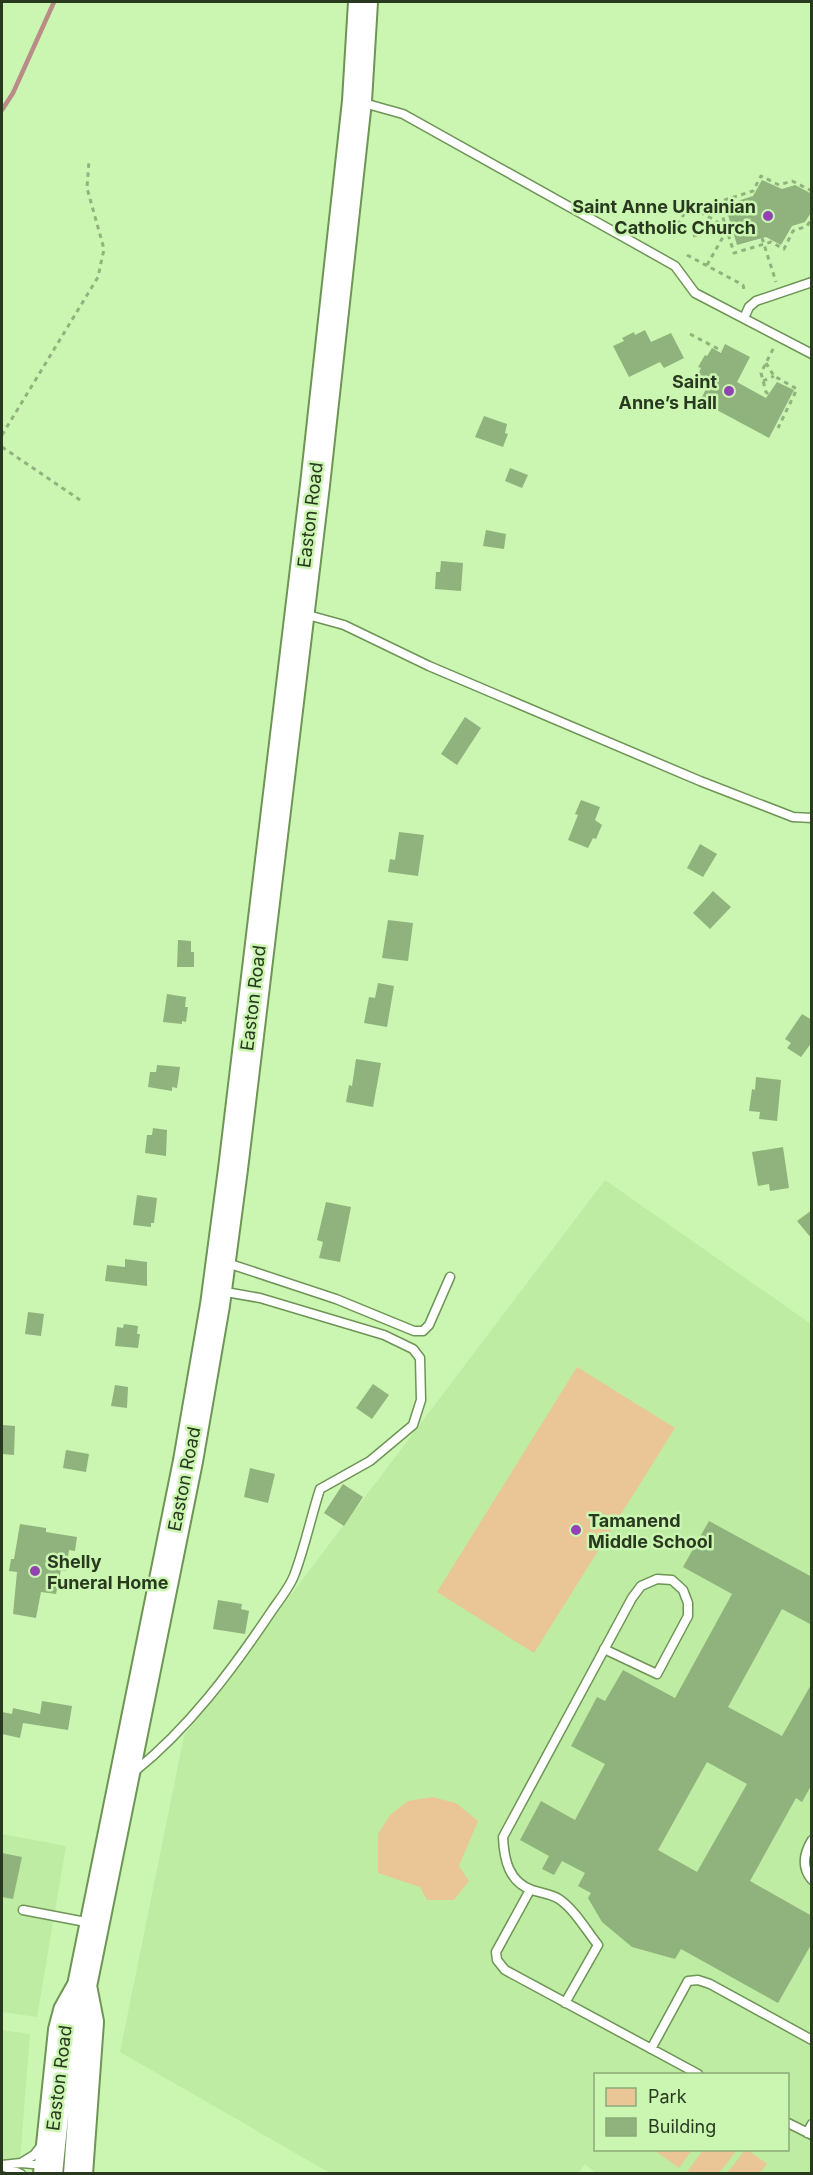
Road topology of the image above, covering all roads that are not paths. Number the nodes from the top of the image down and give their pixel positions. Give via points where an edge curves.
1 (363, 2) edge
2 (357, 100) junction
3 (812, 282) edge
4 (744, 318) junction
5 (812, 354) edge
6 (298, 612) junction
7 (812, 818) edge
8 (221, 1261) junction
9 (450, 1277) dead end
10 (217, 1291) junction
11 (604, 1648) junction
12 (123, 1781) junction
13 (812, 1840) edge
14 (812, 1880) edge
15 (530, 1890) junction
16 (23, 1910) dead end
17 (94, 1923) junction
18 (82, 1986) junction
19 (565, 2003) junction
20 (812, 2040) edge
21 (651, 2049) junction
22 (696, 2073) edge
23 (789, 2124) edge
24 (812, 2124) edge
25 (809, 2134) edge
26 (2, 2166) edge
27 (44, 2169) edge
28 (21, 2174) edge
29 (78, 2174) edge

1 - 2 highway, Easton Road
2 - 4 lane via 403,114 675,266 695,293
2 - 6 highway, Easton Road
3 - 4 lane via 756,301
4 - 5 lane
6 - 7 lane via 344,625 429,666 700,782 793,817
6 - 8 highway, Easton Road
8 - 9 lane via 336,1299 414,1331 423,1331 429,1325
8 - 10 highway, Easton Road
10 - 12 highway, Easton Road via 186,1470
10 - 12 lane via 260,1298 336,1320 413,1349 420,1358 421,1400 413,1425 370,1461 320,1489 295,1575 255,1636 161,1750
11 - 11 lane via 641,1586 657,1579 672,1580 683,1590 688,1616 657,1674
11 - 15 lane via 502,1837 504,1857 516,1882
12 - 17 highway, Easton Road
13 - 14 lane via 805,1852 805,1866
15 - 19 lane via 558,1898 598,1945
15 - 19 lane via 496,1952 496,1960 505,1970
16 - 17 lane
17 - 18 highway, Easton Road
18 - 27 highway, Easton Road via 63,2030
18 - 29 highway, Easton Road via 89,2022
19 - 21 lane
20 - 21 lane via 698,1980 688,1981
21 - 22 lane
23 - 25 lane
24 - 25 lane
26 - 27 lane
26 - 28 lane

